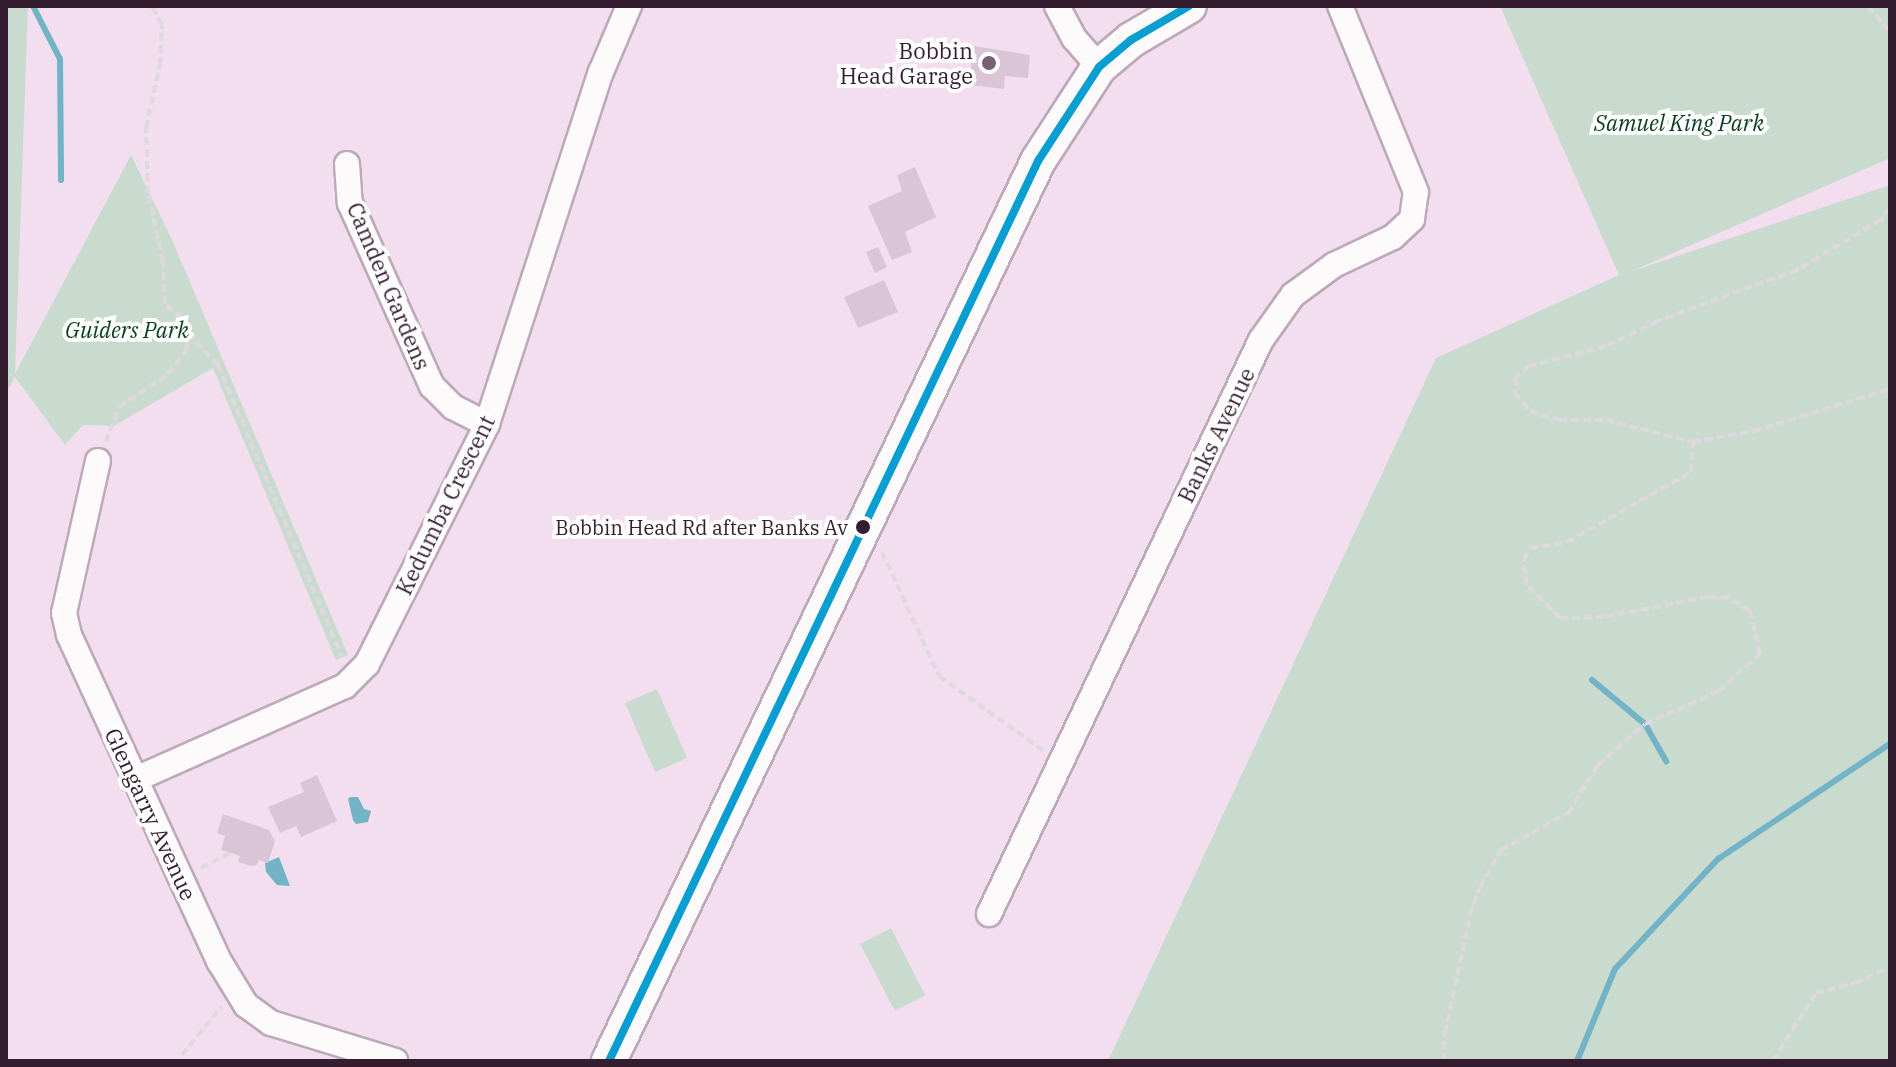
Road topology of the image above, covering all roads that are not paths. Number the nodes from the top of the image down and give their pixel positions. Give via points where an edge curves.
1 (629, 6) edge
2 (1057, 6) edge
3 (1189, 6) edge
4 (1340, 6) edge
5 (1099, 67) junction
6 (347, 164) dead end
7 (487, 424) junction
8 (98, 461) road end
9 (136, 779) junction
10 (989, 914) dead end
11 (395, 1061) edge
12 (609, 1061) edge

1 - 7 street, Kedumba Crescent via 601,72
2 - 5 street via 1074,38
3 - 5 main road via 1131,40
4 - 10 street, Banks Avenue via 1416,192 1412,219 1393,237 1334,265 1293,295 1261,340
5 - 12 main road via 1038,161
6 - 7 street, Camden Gardens via 350,203 432,386 453,407
7 - 9 street, Kedumba Crescent via 367,664 345,686
8 - 9 street, Glengarry Avenue via 64,613 69,635
9 - 11 street, Glengarry Avenue via 219,961 246,1005 271,1023

